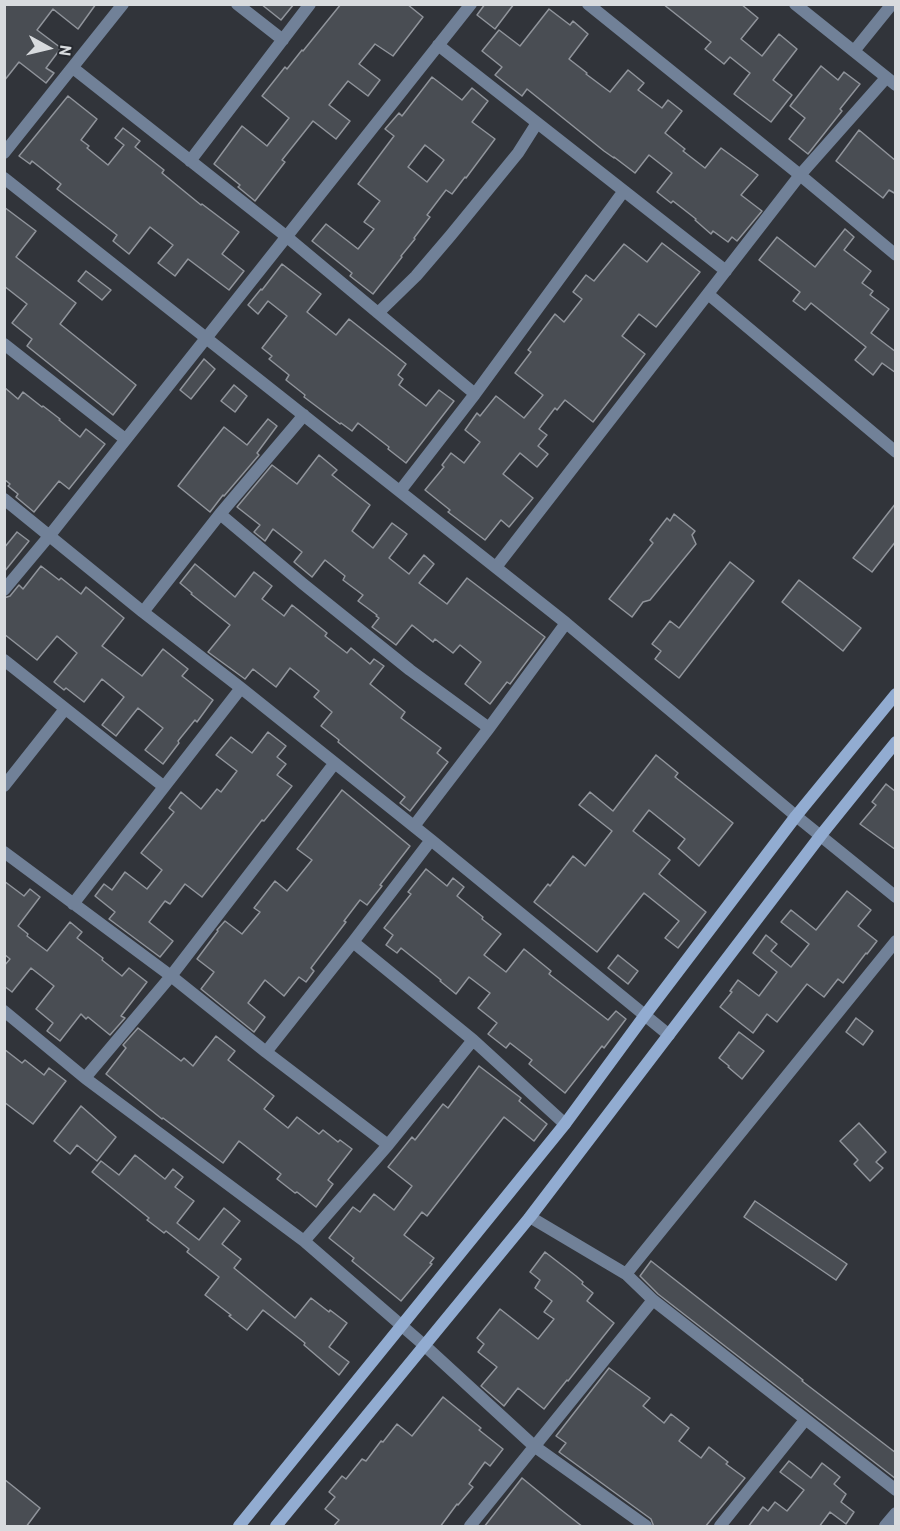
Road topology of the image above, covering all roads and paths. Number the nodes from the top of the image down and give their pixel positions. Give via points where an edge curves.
1 (123, 4) edge
2 (237, 4) edge
3 (310, 4) edge
4 (471, 4) edge
5 (588, 4) edge
6 (795, 4) edge
7 (892, 4) edge
8 (283, 40) junction
9 (438, 45) junction
10 (854, 51) junction
11 (73, 68) junction
12 (891, 82) edge
13 (537, 123) junction
14 (4, 153) edge
15 (190, 161) junction
16 (800, 175) junction
17 (4, 178) edge
18 (623, 192) junction
19 (287, 237) junction
20 (896, 255) edge
21 (726, 271) junction
22 (708, 294) junction
23 (378, 312) junction
24 (207, 338) junction
25 (4, 344) edge
26 (475, 394) junction
27 (304, 415) junction
28 (125, 439) junction
29 (896, 452) edge
30 (400, 491) junction
31 (4, 499) edge
32 (220, 514) junction
33 (50, 535) junction
34 (496, 567) junction
35 (4, 590) edge
36 (142, 612) junction
37 (566, 622) junction
38 (4, 660) edge
39 (241, 688) junction
40 (896, 694) edge
41 (65, 709) junction
42 (489, 728) junction
43 (896, 742) edge
44 (334, 764) junction
45 (4, 786) edge
46 (163, 786) junction
47 (796, 816) junction
48 (414, 826) junction
49 (821, 835) junction
50 (431, 840) junction
51 (4, 852) edge
52 (896, 897) edge
53 (73, 904) junction
54 (896, 941) edge
55 (353, 942) junction
56 (171, 976) junction
57 (4, 1011) edge
58 (645, 1016) junction
59 (669, 1035) junction
60 (473, 1040) junction
61 (266, 1052) junction
62 (85, 1077) junction
63 (565, 1124) junction
64 (388, 1145) junction
65 (530, 1217) junction
66 (304, 1241) junction
67 (626, 1274) junction
68 (653, 1300) junction
69 (402, 1326) junction
70 (424, 1345) junction
71 (805, 1420) junction
72 (534, 1446) junction
73 (896, 1490) edge
74 (896, 1513) edge
75 (239, 1527) edge
76 (276, 1527) edge
77 (470, 1527) edge
78 (646, 1527) edge
79 (720, 1527) edge
80 (885, 1527) edge

1 - 11 street
2 - 8 street
3 - 8 street
4 - 9 street
5 - 16 street
6 - 10 street
7 - 10 street
8 - 15 street
9 - 13 street
9 - 19 street
10 - 12 street
11 - 14 street
11 - 15 street
12 - 16 street
13 - 18 street
13 - 23 street via 518,153 451,235
15 - 19 street
16 - 20 street
16 - 21 street
17 - 24 street
18 - 21 street
18 - 26 street
19 - 23 street
19 - 24 street
21 - 22 street
22 - 29 street
22 - 34 street
23 - 26 street
24 - 27 street
24 - 28 street
25 - 28 street
26 - 30 street
27 - 30 street
27 - 32 street
28 - 33 street
30 - 34 street
31 - 33 street
32 - 36 street
32 - 42 street via 410,670
33 - 35 street
33 - 36 street
34 - 37 street
36 - 39 street
37 - 42 street
37 - 47 street
38 - 41 street
39 - 44 street
39 - 46 street
40 - 47 main road
41 - 45 street
41 - 46 street
42 - 48 street
43 - 49 main road
44 - 48 street
44 - 56 street
46 - 53 street
47 - 49 street
47 - 58 main road
48 - 50 street
49 - 52 street
49 - 59 main road
50 - 55 street
50 - 58 street
51 - 53 street
53 - 56 street
54 - 67 street
55 - 60 street
55 - 61 street
56 - 61 street
56 - 62 street
57 - 62 street
58 - 59 street
58 - 63 main road
59 - 65 main road
60 - 63 street
60 - 64 street
61 - 64 street
62 - 66 street
63 - 69 main road
64 - 66 street
65 - 67 street
65 - 70 main road
66 - 69 street
67 - 68 street
68 - 71 street
68 - 72 street
69 - 70 street
69 - 75 main road
70 - 72 street
70 - 76 main road
71 - 73 street
71 - 79 street
72 - 77 street
72 - 78 street
74 - 80 street

